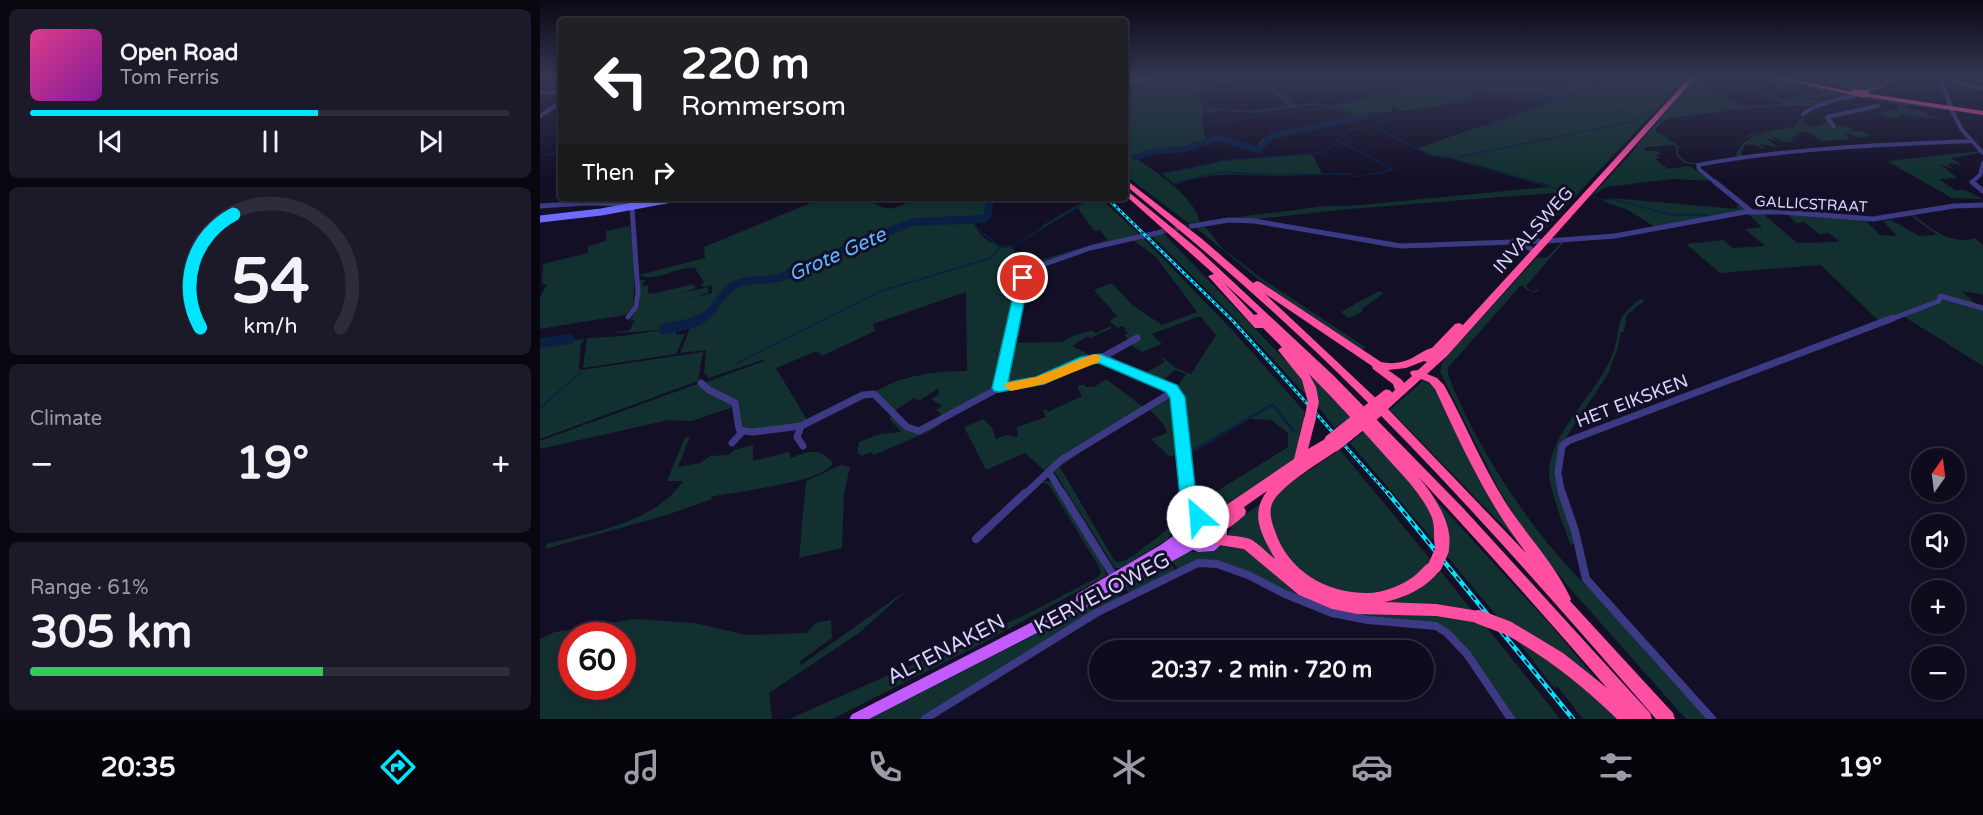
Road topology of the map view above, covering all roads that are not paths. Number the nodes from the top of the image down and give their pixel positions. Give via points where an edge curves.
1 (1659, 111) edge
2 (1663, 111) edge
3 (1808, 111) edge
4 (1862, 111) edge
5 (1952, 111) edge
6 (1803, 114) dead end
7 (1834, 126) dead end
8 (1972, 141) junction
9 (1983, 153) edge
10 (1983, 163) edge
11 (1128, 184) edge
12 (1983, 191) edge
13 (1128, 193) edge
14 (663, 201) edge
15 (540, 206) edge
16 (1983, 206) edge
17 (634, 207) junction
18 (1752, 212) junction
19 (541, 220) edge
20 (1192, 226) tunnel mouth
21 (1161, 232) tunnel mouth
22 (1179, 235) junction
23 (1567, 239) junction
24 (1543, 241) junction
25 (1515, 242) junction
26 (1213, 276) junction
27 (1239, 276) junction
28 (1983, 308) edge
29 (628, 317) dead end
30 (1137, 338) dead end
31 (1441, 350) junction
32 (1362, 356) junction
33 (1100, 358) junction
34 (1417, 374) junction
35 (701, 383) dead end
36 (999, 388) junction
37 (1440, 388) junction
38 (1174, 391) junction
39 (1395, 393) junction
40 (801, 426) junction
41 (743, 431) junction
42 (732, 443) dead end
43 (1333, 443) junction
44 (803, 446) dead end
45 (1299, 464) junction
46 (1049, 472) junction
47 (1278, 487) junction
48 (1190, 507) junction
49 (1214, 525) junction
50 (1188, 534) junction
51 (976, 538) dead end
52 (1117, 581) junction
53 (1126, 598) junction
54 (1566, 605) junction
55 (856, 719) edge
56 (925, 719) edge
57 (1511, 719) edge
58 (1628, 719) edge
59 (1644, 719) edge
60 (1667, 719) edge
61 (1712, 719) edge

1 - 24 highway, INVALSWEG
2 - 24 highway, INVALSWEG
3 - 6 street
4 - 7 street via 1824,121
5 - 8 street
8 - 9 street
8 - 18 street via 1732,158 1697,168
10 - 12 street via 1980,175 1972,182
11 - 27 highway
13 - 22 highway
14 - 17 main road
15 - 17 street via 623,203
16 - 18 street, GALLICSTRAAT via 1954,206 1873,219
17 - 19 main road
17 - 29 street via 632,242 638,292 636,307
18 - 23 street, GALLICSTRAAT via 1615,236
20 - 25 street, GALLICSTRAAT via 1254,221 1401,246
21 - 36 street via 1090,248 1029,270 1023,278
22 - 26 highway via 1182,245
22 - 59 highway via 1306,353 1410,458
23 - 24 street, GALLICSTRAAT
23 - 24 street
24 - 25 street, GALLICSTRAAT
24 - 25 street
24 - 31 highway, INVALSWEG
24 - 31 highway, INVALSWEG
26 - 45 highway, bridge via 1299,368 1310,385 1313,403
26 - 47 highway, bridge via 1321,379 1422,489 1438,517 1442,536 1442,550 1435,566 1412,588 1390,597 1340,597 1311,586 1280,558 1266,525 1266,502
27 - 32 highway via 1257,284
27 - 54 highway via 1413,443
28 - 61 street, HET EIKSKEN via 1940,296 1939,301 1562,446 1560,488 1586,579
30 - 33 street
31 - 32 highway via 1397,367 1383,366
31 - 34 highway, INVALSWEG
31 - 37 highway via 1435,371
32 - 39 highway
33 - 36 street via 1086,360 1039,381
33 - 38 street
34 - 37 highway via 1433,380
34 - 39 highway, INVALSWEG
35 - 41 street via 735,404 739,429
36 - 40 street via 919,431 907,427 878,397 870,394
37 - 54 highway via 1495,498 1559,586
38 - 46 street via 1088,442
38 - 48 street via 1178,397
39 - 43 highway, bridge
40 - 41 street
40 - 44 street via 796,436
41 - 42 street
43 - 45 highway
43 - 47 highway
45 - 49 highway
46 - 51 street
46 - 52 street
47 - 49 highway
48 - 49 street
48 - 50 street
49 - 50 main road
49 - 50 main road via 1208,546
49 - 58 highway, bridge via 1246,544 1304,591 1332,603 1357,608 1436,610 1508,628 1565,661
50 - 52 main road, ALTENAKEN
52 - 53 street
52 - 55 main road, ALTENAKEN
53 - 56 street, KERVELOWEG
53 - 57 street, KERVELOWEG via 1198,563 1207,563 1248,575 1332,613 1436,627 1458,642
54 - 60 highway

